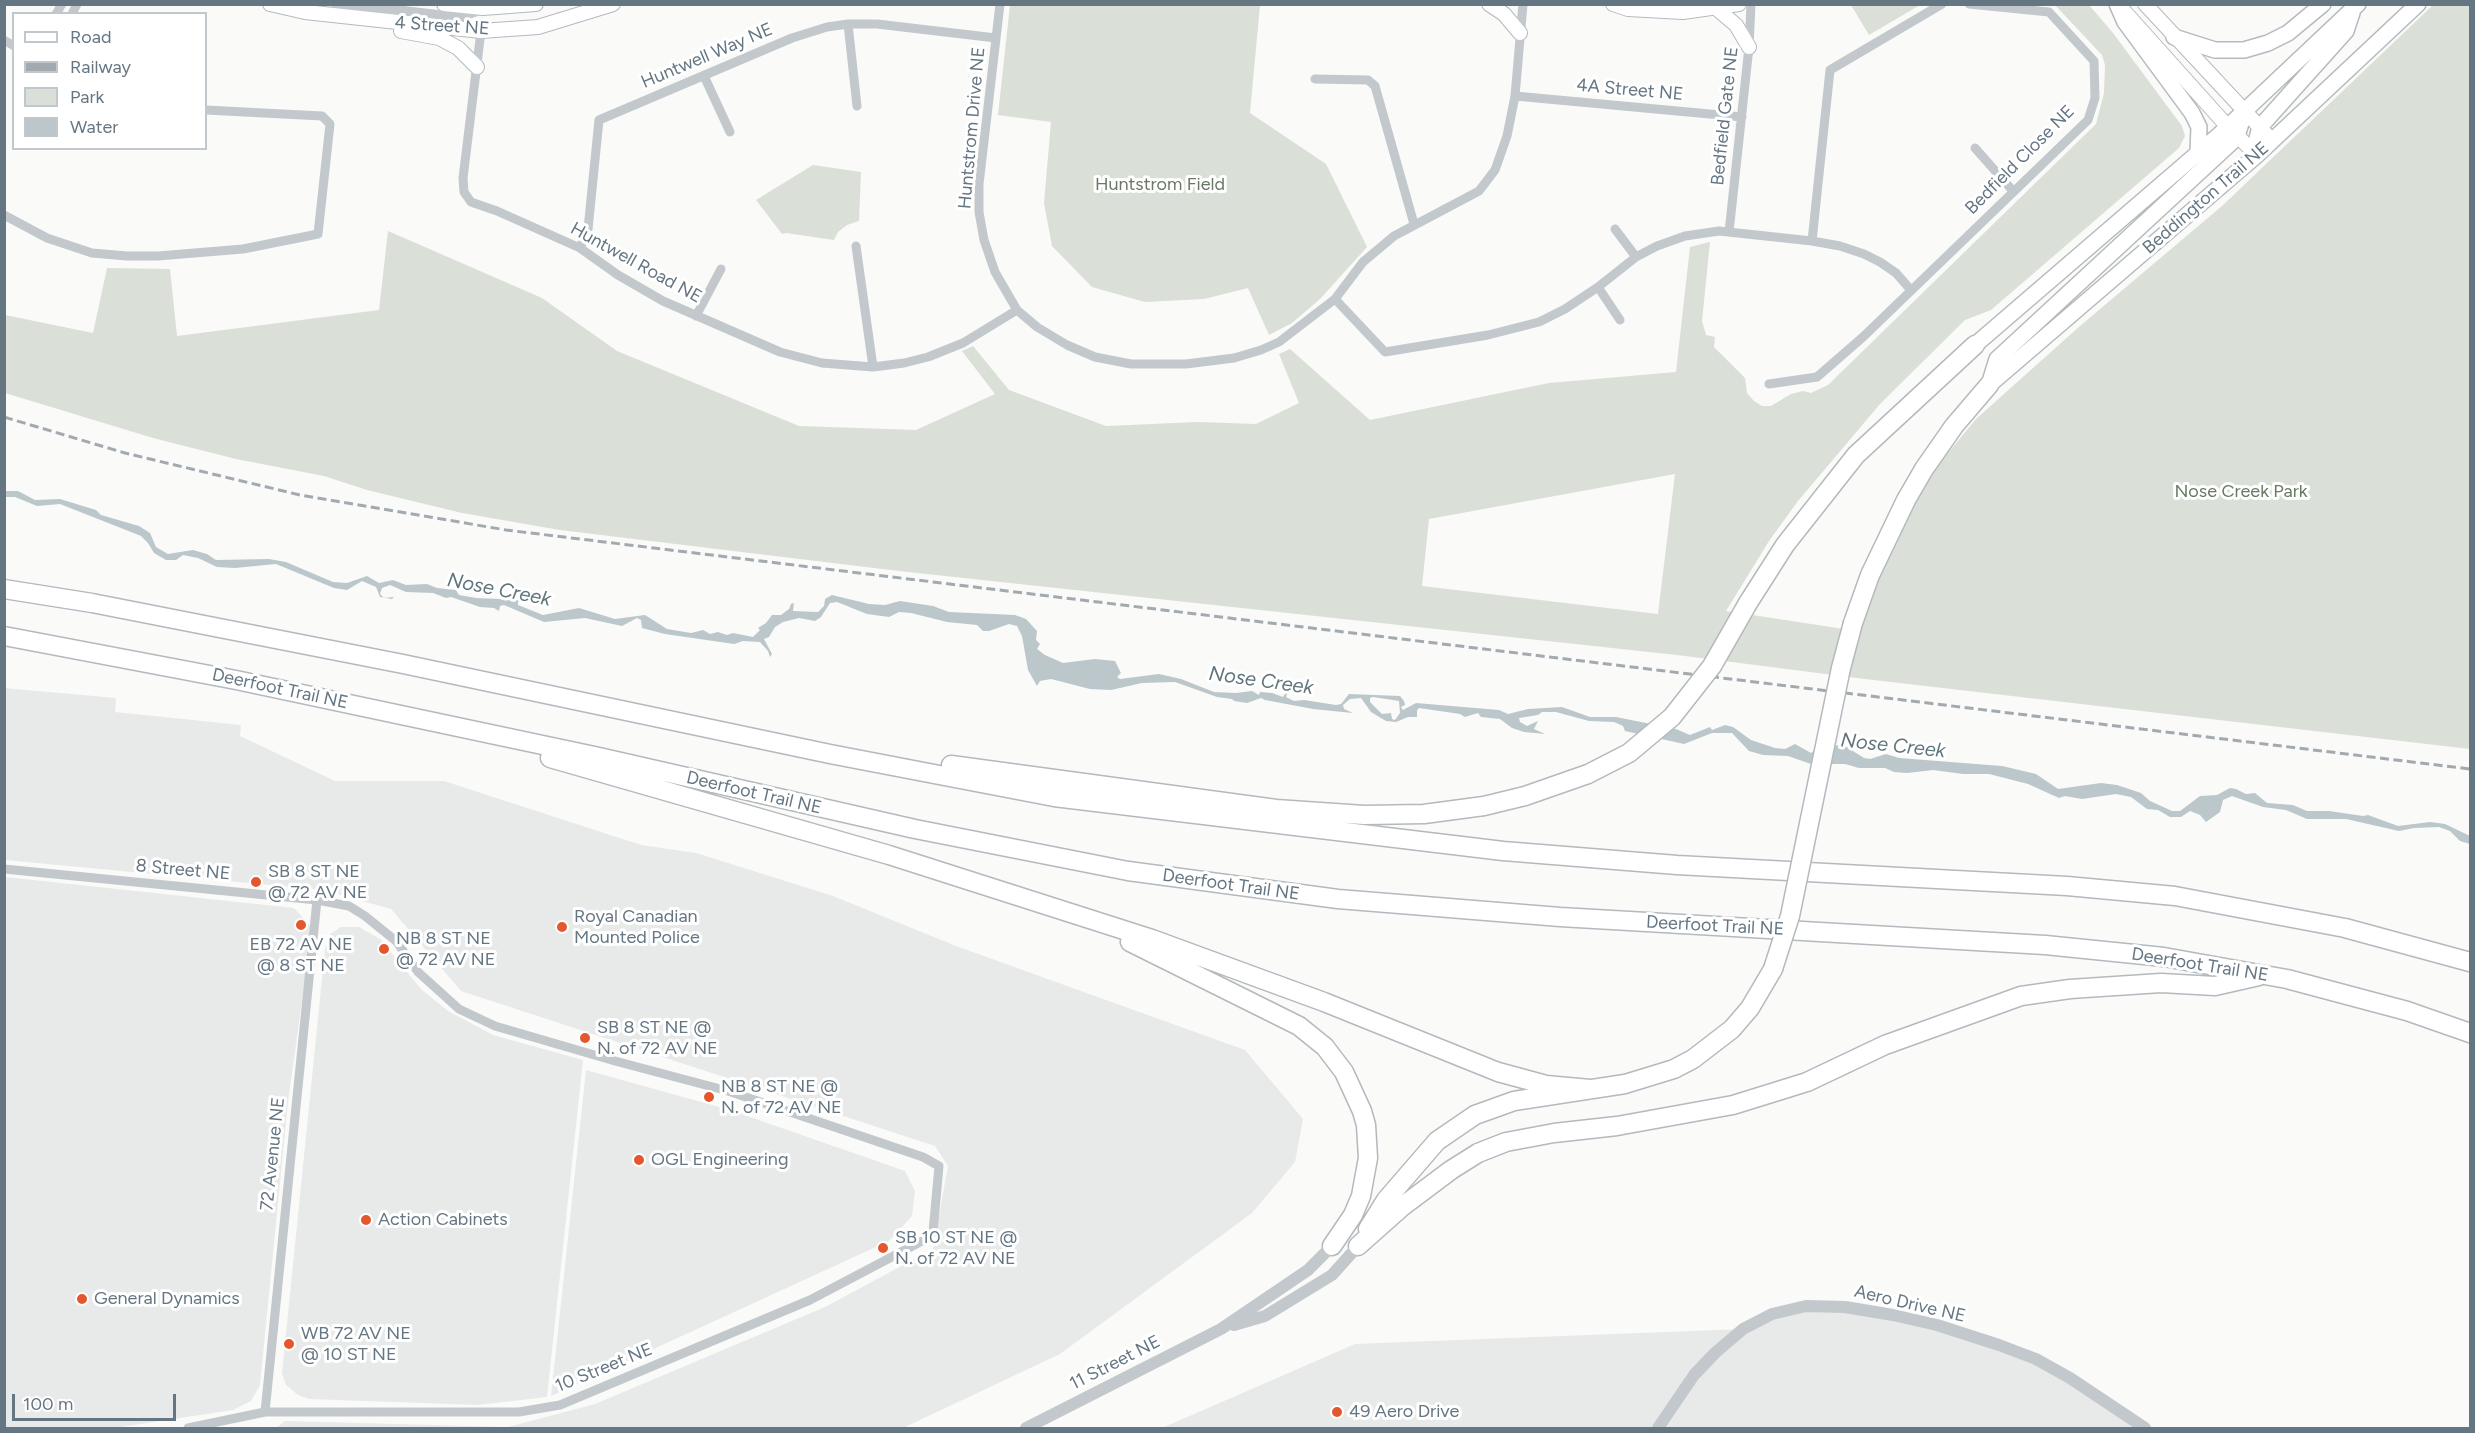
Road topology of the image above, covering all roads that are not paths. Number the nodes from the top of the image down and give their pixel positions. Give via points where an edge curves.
1 (270, 4) edge
2 (337, 4) edge
3 (444, 4) edge
4 (536, 4) edge
5 (613, 4) edge
6 (1000, 4) edge
7 (1489, 4) edge
8 (1523, 4) edge
9 (1613, 4) edge
10 (1739, 4) edge
11 (1751, 4) edge
12 (1942, 4) edge
13 (1969, 4) edge
14 (2117, 4) edge
15 (2145, 4) edge
16 (2323, 4) edge
17 (2418, 4) edge
18 (483, 6) edge
19 (2356, 7) edge
20 (1717, 9) junction
21 (305, 12) junction
22 (848, 24) junction
23 (481, 31) junction
24 (1520, 33) junction
25 (996, 38) junction
26 (2174, 38) junction
27 (1749, 47) junction
28 (477, 67) junction
29 (704, 76) junction
30 (1315, 79) dead end
31 (1515, 96) junction
32 (857, 106) dead end
33 (207, 110) edge
34 (2244, 112) junction
35 (1742, 117) junction
36 (2260, 127) junction
37 (2232, 131) junction
38 (730, 132) dead end
39 (2272, 141) junction
40 (1975, 148) dead end
41 (2199, 152) junction
42 (2257, 155) junction
43 (2013, 191) junction
44 (4, 215) edge
45 (1414, 224) junction
46 (1615, 230) dead end
47 (1729, 232) junction
48 (1812, 241) junction
49 (856, 246) dead end
50 (580, 248) junction
51 (1636, 257) junction
52 (721, 269) dead end
53 (1598, 287) junction
54 (1910, 289) junction
55 (1335, 299) junction
56 (1017, 310) junction
57 (696, 316) junction
58 (1620, 320) dead end
59 (1976, 345) joint
60 (873, 366) junction
61 (1769, 384) dead end
62 (1989, 385) junction
63 (4, 578) edge
64 (4, 589) edge
65 (92, 603) junction
66 (4, 636) edge
67 (499, 736) junction
68 (830, 754) junction
69 (4, 869) edge
70 (317, 900) junction
71 (1041, 903) junction
72 (2470, 962) edge
73 (2266, 974) junction
74 (2470, 1033) edge
75 (1590, 1089) junction
76 (933, 1232) joint
77 (1332, 1246) joint
78 (1358, 1246) junction
79 (1221, 1329) junction
80 (265, 1412) junction
81 (188, 1428) edge
82 (1026, 1428) edge
83 (1658, 1428) edge
84 (2145, 1428) edge

1 - 21 main road, 4 Street NE
2 - 18 street via 454,18
3 - 18 main road, 4 Street NE
4 - 18 main road, 4 Street NE
5 - 23 main road, 4 Street NE via 537,27
6 - 25 street, Huntstrom Drive NE
7 - 24 main road
8 - 24 street, Huntstrom Drive NE
9 - 20 main road via 1662,11
10 - 20 main road
11 - 27 street, Bedfield Gate NE
12 - 48 street via 1830,70
13 - 43 street, Bedfield Close NE via 2049,12 2090,54 2096,67 2095,98 2088,120
14 - 37 main road
14 - 41 main road via 2125,22 2192,113 2199,127
15 - 26 main road
16 - 26 main road via 2288,33 2244,50 2215,50
17 - 39 main road, Beddington Trail NE
18 - 23 street
19 - 34 main road
19 - 36 main road via 2346,30
20 - 27 main road via 1736,25
21 - 23 main road, 4 Street NE
21 - 28 main road via 439,38 458,48
22 - 25 street, Huntwell Way NE
22 - 29 street, Huntwell Way NE via 792,38
22 - 32 street
23 - 28 street, Huntwell Road NE
24 - 31 street, Huntstrom Drive NE
25 - 56 street, Huntstrom Drive NE via 979,212 995,272
26 - 34 main road
27 - 35 street, Bedfield Gate NE
28 - 50 street, Huntwell Road NE via 464,192 471,202
29 - 38 street
29 - 50 street, Huntwell Way NE via 598,120 588,229
30 - 45 street via 1368,80 1375,86
31 - 35 street, 4A Street NE
31 - 45 street, Huntstrom Drive NE via 1495,170 1479,191
33 - 44 street via 322,116 330,124 318,234 243,249 127,256 92,253 47,238
34 - 36 main road
34 - 37 main road
35 - 47 street, Bedfield Gate NE
36 - 39 main road
36 - 42 main road
37 - 41 main road
37 - 42 main road
37 - 62 main road via 1997,359
39 - 42 main road, Beddington Trail NE
40 - 43 street
41 - 59 main road
42 - 62 main road, Beddington Trail NE
43 - 54 street, Bedfield Close NE
45 - 55 street, Huntstrom Drive NE via 1364,261
46 - 51 street
47 - 48 street
47 - 51 street via 1685,236
48 - 54 street via 1864,254 1896,273
49 - 60 street
50 - 57 street, Huntwell Road NE via 627,280
51 - 53 street
52 - 57 street
53 - 55 street via 1539,322 1488,335 1385,352
53 - 58 street
54 - 61 street, Bedfield Close NE via 1817,377
55 - 56 street, Huntstrom Drive NE via 1279,342 1262,350 1234,358 1186,363 1131,364 1095,357 1037,327
56 - 60 street, Huntwell Road NE via 963,343 904,363
57 - 60 street, Huntwell Road NE via 780,352 822,363
59 - 68 highway, bridge via 1856,455 1785,545 1712,666 1672,717 1629,753 1588,774 1484,806 1364,816 1276,809 879,754
62 - 75 highway, bridge via 1953,426 1918,480 1870,575 1841,668 1790,916 1773,969 1750,1008 1693,1059 1625,1084
63 - 65 highway
64 - 65 highway
65 - 68 highway
66 - 67 highway, Deerfoot Trail NE
67 - 71 highway via 561,761
67 - 73 highway, Deerfoot Trail NE via 915,829 1163,876 1338,899 1537,916 2045,945 2164,957
68 - 72 highway via 1054,797 1503,851 2175,896 2345,928
69 - 70 street, 8 Street NE
70 - 76 street, 8 Street NE via 349,906 365,915 396,941 418,972 459,1009 495,1026 728,1091 923,1157 939,1166
70 - 80 street, 72 Avenue NE
71 - 75 highway via 1297,992 1498,1072 1546,1085
71 - 77 highway via 1275,1012 1313,1036 1336,1060 1362,1111 1368,1158 1357,1206
73 - 74 highway, Deerfoot Trail NE via 2407,1011
73 - 78 highway via 2215,986 2161,983 2021,996 1885,1045 1806,1082 1733,1105 1506,1142 1451,1170
75 - 78 highway via 1514,1101 1475,1115 1437,1141 1386,1200
76 - 80 street, 10 Street NE via 810,1300 560,1405 519,1412
77 - 79 street, 11 Street NE via 1308,1270
78 - 79 street, 11 Street NE via 1332,1275 1275,1310
79 - 82 street, 11 Street NE
80 - 81 street, 10 Street NE
83 - 84 street, Aero Drive NE via 1694,1376 1743,1329 1772,1314 1806,1306 1845,1306 1893,1315 1999,1345 2070,1378

